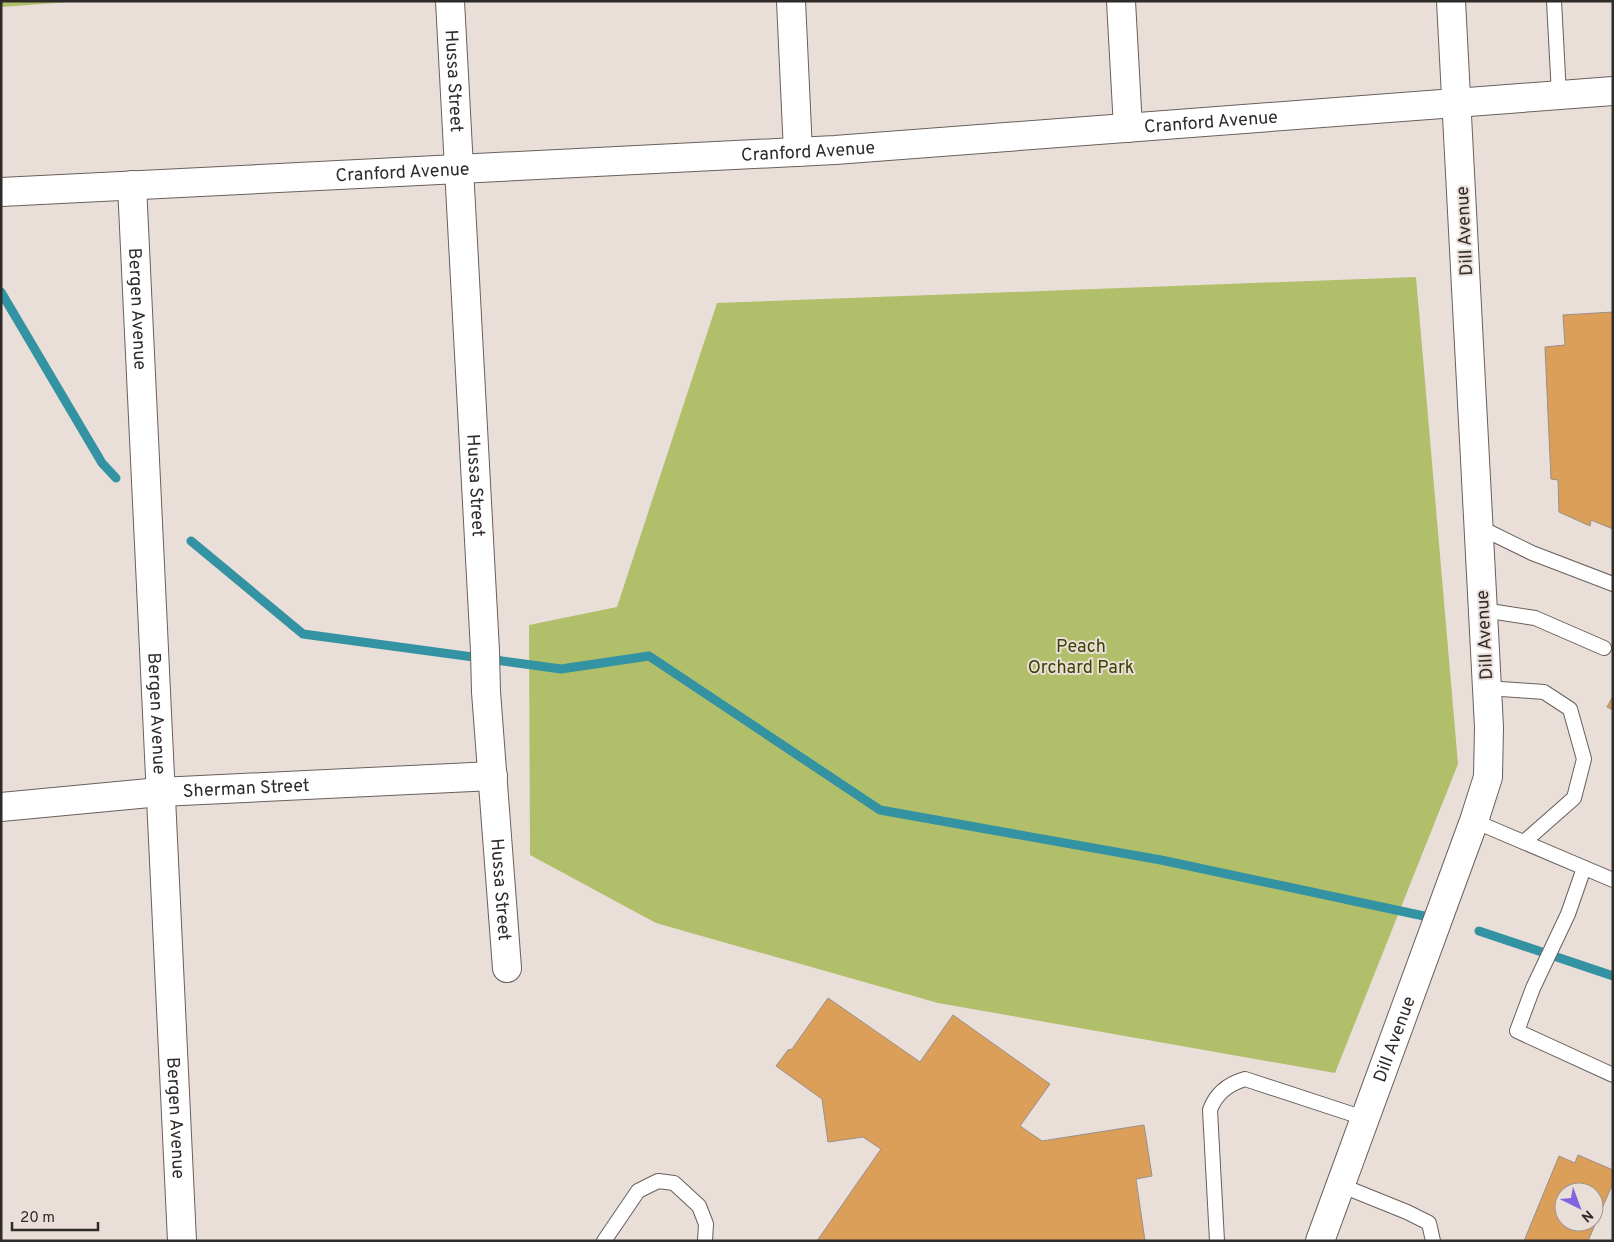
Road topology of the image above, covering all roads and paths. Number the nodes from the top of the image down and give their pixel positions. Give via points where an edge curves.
1 (450, 1) edge
2 (790, 1) edge
3 (1121, 1) edge
4 (1451, 1) edge
5 (1554, 1) edge
6 (1613, 91) edge
7 (1559, 95) junction
8 (1457, 102) junction
9 (1128, 128) junction
10 (798, 152) junction
11 (459, 168) junction
12 (132, 185) junction
13 (1, 192) edge
14 (1479, 527) junction
15 (1613, 584) edge
16 (1483, 610) junction
17 (1604, 648) dead end
18 (1487, 688) junction
19 (493, 776) junction
20 (160, 792) junction
21 (1, 807) edge
22 (1474, 821) junction
23 (1524, 842) junction
24 (1584, 868) junction
25 (1613, 880) edge
26 (507, 968) dead end
27 (1613, 1075) edge
28 (1364, 1118) junction
29 (1340, 1185) junction
30 (182, 1241) edge
31 (604, 1241) edge
32 (705, 1241) edge
33 (1217, 1241) edge
34 (1320, 1241) edge
35 (1433, 1241) edge

1 - 11 street, Hussa Street
2 - 10 street
3 - 9 street
4 - 8 street, Dill Avenue
5 - 7 lane
6 - 7 street, Cranford Avenue
7 - 8 street, Cranford Avenue
8 - 9 street, Cranford Avenue
8 - 14 street, Dill Avenue
9 - 10 street, Cranford Avenue
10 - 11 street, Cranford Avenue
11 - 12 street, Cranford Avenue
11 - 19 street, Hussa Street
12 - 13 street, Cranford Avenue
12 - 20 street, Bergen Avenue
14 - 15 lane via 1532,553
14 - 16 street, Dill Avenue
16 - 17 lane via 1535,618
16 - 18 street, Dill Avenue
18 - 22 street, Dill Avenue via 1488,777
18 - 23 lane via 1544,692 1570,709 1584,760 1574,798
19 - 20 street, Sherman Street
19 - 26 street, Hussa Street
20 - 21 street, Sherman Street
20 - 30 street, Bergen Avenue
22 - 23 lane
22 - 28 street, Dill Avenue
23 - 24 lane
24 - 25 lane
24 - 27 lane via 1568,914 1533,988 1517,1031
28 - 29 street, Dill Avenue
28 - 33 lane via 1245,1079 1230,1084 1210,1110
29 - 34 street, Dill Avenue
29 - 35 lane via 1429,1223
31 - 32 lane via 638,1191 658,1181 674,1183 699,1206 706,1224

